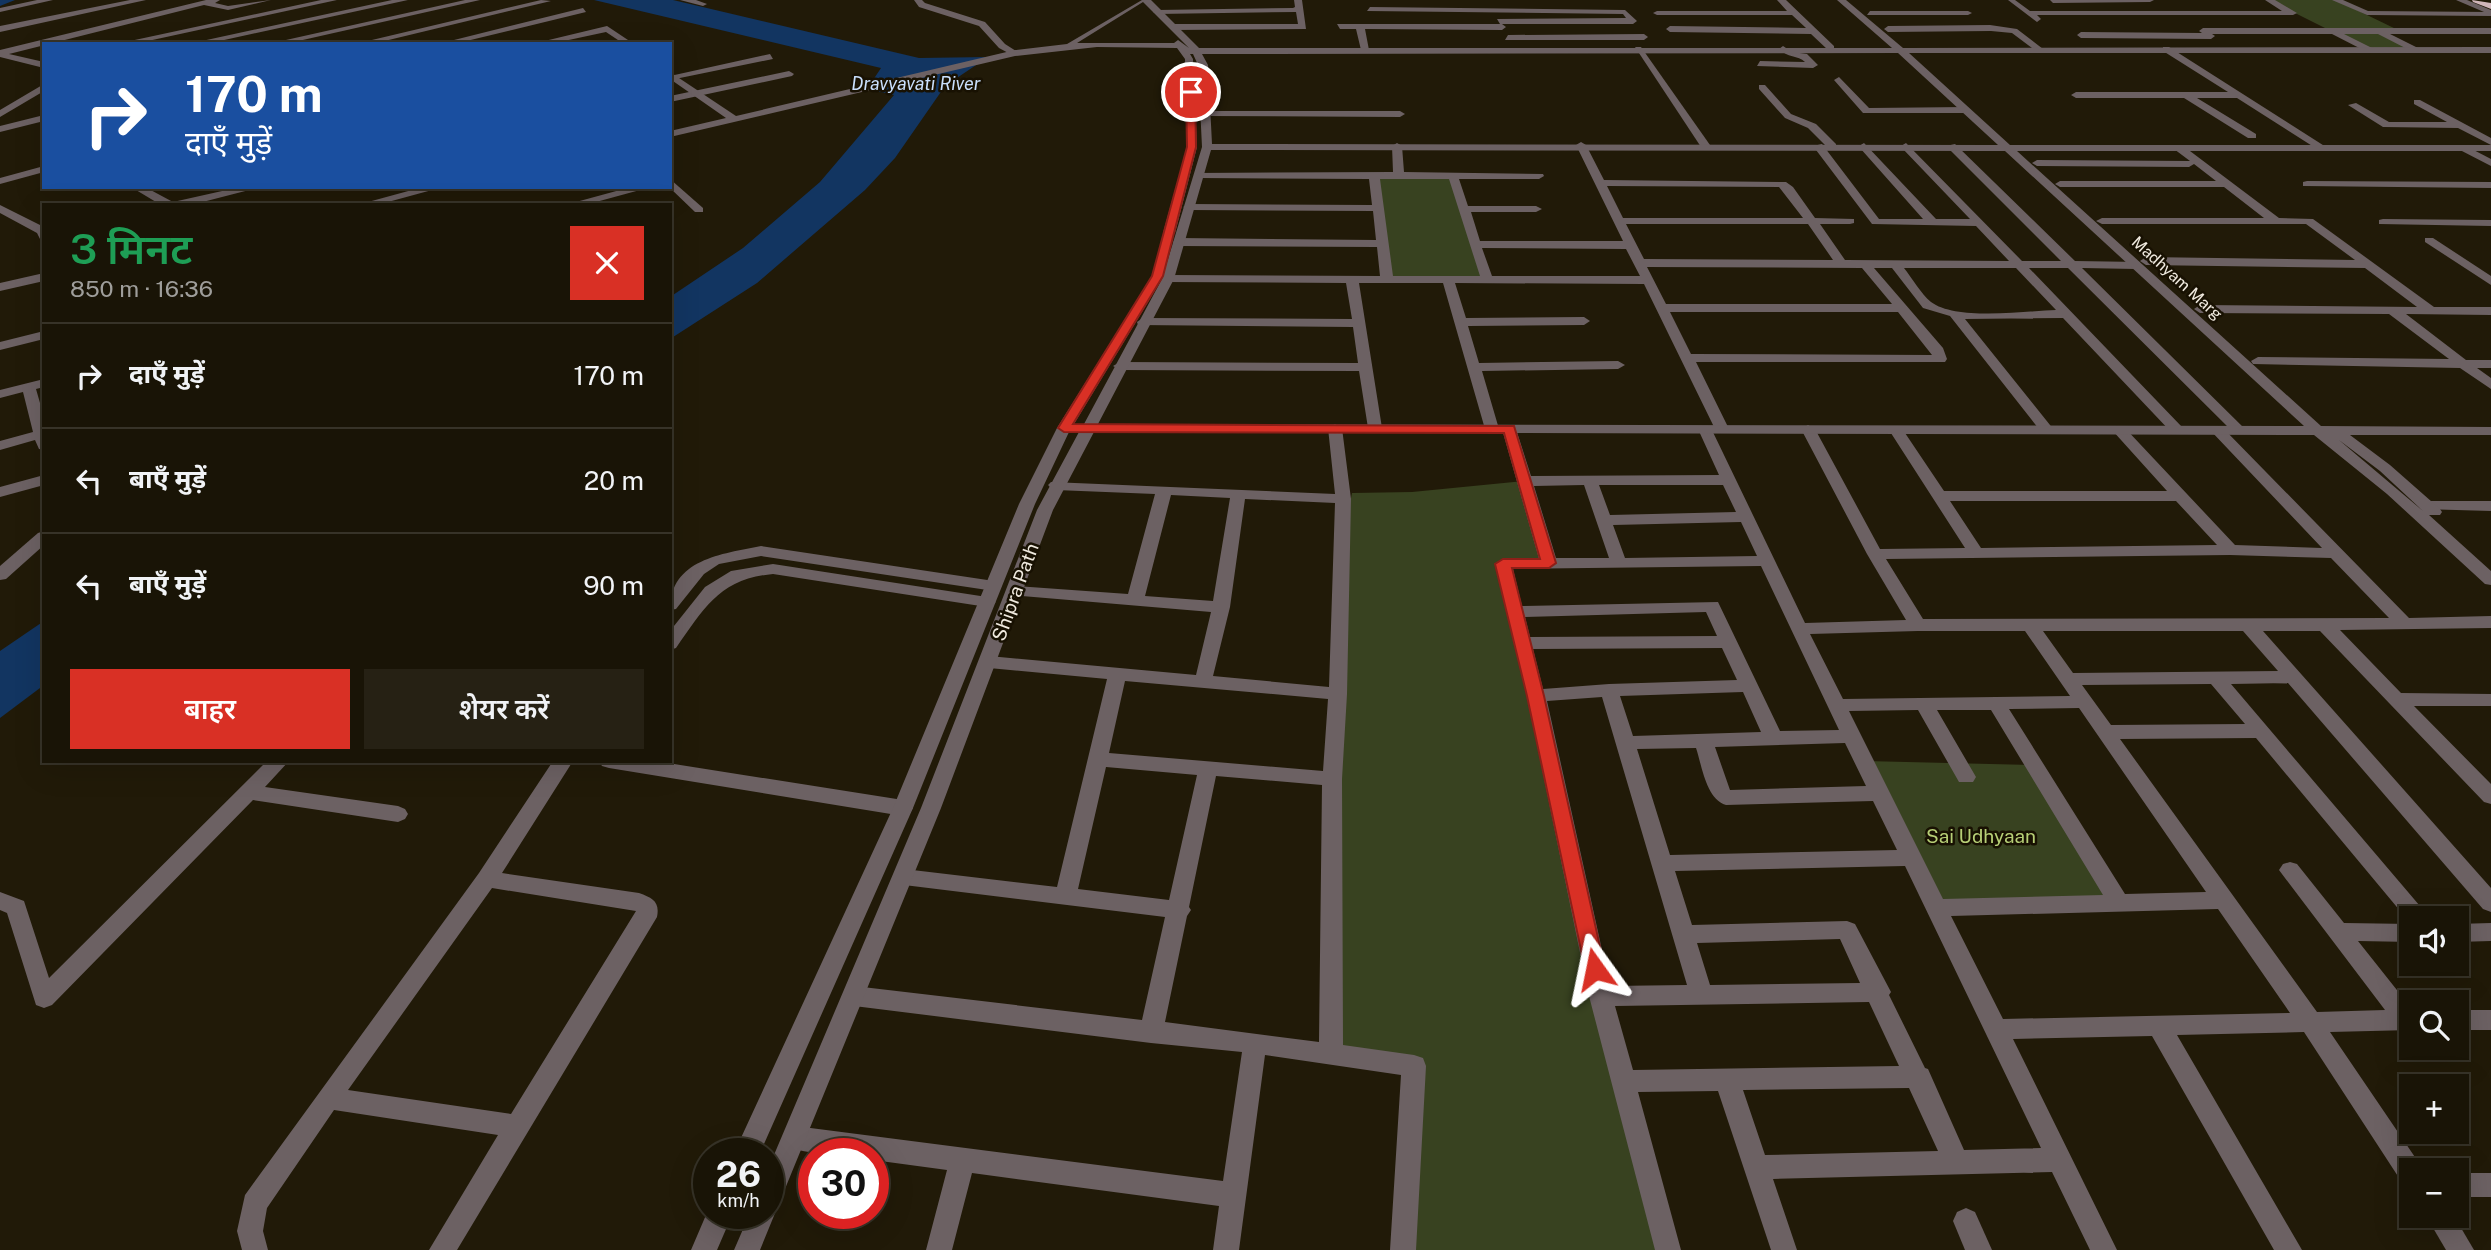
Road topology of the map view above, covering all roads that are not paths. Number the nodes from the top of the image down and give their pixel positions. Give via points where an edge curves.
1 (48, 0) edge
2 (96, 0) edge
3 (142, 0) edge
4 (216, 0) edge
5 (267, 0) edge
6 (333, 0) edge
7 (402, 0) edge
8 (476, 0) edge
9 (684, 0) edge
10 (918, 0) edge
11 (1674, 0) edge
12 (1781, 0) edge
13 (1841, 0) edge
14 (1854, 0) edge
15 (1949, 0) edge
16 (2150, 0) edge
17 (2269, 0) edge
18 (2336, 0) edge
19 (2460, 0) edge
20 (2476, 0) edge
21 (547, 1) edge
22 (2024, 1) edge
23 (2049, 1) edge
24 (204, 3) junction
25 (703, 4) dead end
26 (1145, 4) edge
27 (1299, 4) edge
28 (1370, 5) edge
29 (1605, 5) edge
30 (2491, 6) edge
31 (112, 7) junction
32 (286, 9) junction
33 (0, 10) edge
34 (583, 10) dead end
35 (422, 12) junction
36 (1683, 13) junction
37 (1793, 13) junction
38 (1870, 13) junction
39 (1968, 13) junction
40 (2028, 13) junction
41 (2173, 13) junction
42 (2293, 13) junction
43 (2491, 14) edge
44 (1496, 15) edge
45 (134, 20) junction
46 (307, 20) junction
47 (2054, 24) dead end
48 (2094, 24) dead end
49 (1340, 26) dead end
50 (1360, 26) junction
51 (1371, 26) junction
52 (1173, 27) junction
53 (1990, 28) junction
54 (0, 29) edge
55 (1639, 29) junction
56 (1670, 29) junction
57 (1888, 29) junction
58 (1812, 30) junction
59 (2078, 30) junction
60 (2378, 30) junction
61 (2332, 31) junction
62 (2491, 31) edge
63 (170, 33) junction
64 (2207, 33) junction
65 (332, 35) junction
66 (1508, 38) junction
67 (54, 42) edge
68 (129, 42) edge
69 (201, 42) edge
70 (285, 42) edge
71 (368, 42) edge
72 (450, 42) edge
73 (544, 42) edge
74 (625, 42) edge
75 (1068, 44) junction
76 (42, 45) edge
77 (1783, 48) junction
78 (1831, 48) junction
79 (1187, 49) junction
80 (1513, 49) junction
81 (1638, 49) junction
82 (1653, 49) junction
83 (1686, 49) junction
84 (1748, 49) junction
85 (1905, 49) junction
86 (2039, 49) junction
87 (2166, 49) junction
88 (1365, 50) junction
89 (2101, 50) junction
90 (2234, 50) junction
91 (2369, 50) junction
92 (2415, 50) junction
93 (2491, 50) edge
94 (0, 53) edge
95 (1010, 54) junction
96 (770, 57) dead end
97 (42, 64) edge
98 (1760, 64) junction
99 (789, 74) dead end
100 (1768, 74) dead end
101 (673, 76) edge
102 (1839, 80) dead end
103 (1762, 87) dead end
104 (42, 88) edge
105 (698, 93) junction
106 (2076, 95) dead end
107 (2186, 95) junction
108 (2239, 95) junction
109 (672, 99) edge
110 (2417, 102) dead end
111 (2353, 105) dead end
112 (1966, 110) junction
113 (0, 114) edge
114 (1205, 114) junction
115 (1400, 114) dead end
116 (42, 118) edge
117 (734, 119) junction
118 (2458, 125) junction
119 (0, 129) edge
120 (672, 134) edge
121 (2252, 136) dead end
122 (1581, 145) junction
123 (1705, 145) junction
124 (2491, 145) edge
125 (1397, 146) junction
126 (1818, 146) junction
127 (1832, 146) junction
128 (1864, 146) junction
129 (1906, 146) junction
130 (1951, 146) junction
131 (2012, 146) junction
132 (2321, 146) junction
133 (1207, 147) junction
134 (2178, 147) junction
135 (2464, 148) junction
136 (2037, 163) junction
137 (2491, 163) edge
138 (2189, 164) dead end
139 (42, 170) edge
140 (1199, 175) junction
141 (1374, 176) junction
142 (1399, 176) junction
143 (1453, 176) junction
144 (1539, 176) dead end
145 (0, 181) edge
146 (1600, 183) junction
147 (672, 184) edge
148 (2060, 184) junction
149 (2227, 184) junction
150 (2307, 184) dead end
151 (2491, 184) edge
152 (140, 189) edge
153 (247, 189) edge
154 (430, 189) edge
155 (640, 189) edge
156 (609, 200) edge
157 (166, 203) edge
158 (185, 203) edge
159 (370, 203) edge
160 (586, 203) edge
161 (1189, 207) junction
162 (0, 208) edge
163 (1378, 208) junction
164 (1464, 209) junction
165 (1536, 209) dead end
166 (699, 210) dead end
167 (14, 214) junction
168 (0, 218) edge
169 (1811, 220) junction
170 (1619, 221) junction
171 (2102, 221) junction
172 (2276, 221) junction
173 (2383, 222) dead end
174 (1882, 223) junction
175 (1933, 223) junction
176 (1980, 223) junction
177 (2491, 223) edge
178 (42, 233) edge
179 (2429, 240) dead end
180 (1179, 242) junction
181 (1382, 243) junction
182 (1475, 244) junction
183 (1631, 245) junction
184 (2463, 262) junction
185 (2491, 262) edge
186 (1640, 263) junction
187 (2141, 263) junction
188 (1842, 264) junction
189 (1865, 264) junction
190 (1895, 264) junction
191 (2020, 264) junction
192 (2367, 264) junction
193 (2069, 265) junction
194 (42, 277) edge
195 (1168, 279) junction
196 (1352, 279) junction
197 (1387, 279) junction
198 (1448, 280) junction
199 (1487, 280) junction
200 (1648, 280) junction
201 (2491, 281) edge
202 (0, 287) edge
203 (1662, 308) junction
204 (1902, 309) junction
205 (2200, 309) junction
206 (2392, 310) junction
207 (2430, 310) junction
208 (2491, 310) edge
209 (1955, 314) junction
210 (2066, 314) junction
211 (1584, 321) dead end
212 (1143, 322) junction
213 (1460, 322) junction
214 (1358, 323) junction
215 (42, 336) edge
216 (0, 346) edge
217 (1687, 358) junction
218 (2258, 361) junction
219 (2462, 363) junction
220 (2491, 363) edge
221 (1618, 365) dead end
222 (1120, 366) junction
223 (1365, 367) junction
224 (1474, 367) junction
225 (36, 385) edge
226 (2491, 385) edge
227 (0, 394) edge
228 (1064, 428) junction
229 (1086, 428) junction
230 (1335, 428) junction
231 (1375, 428) junction
232 (1492, 429) junction
233 (1509, 429) junction
234 (1714, 429) junction
235 (1808, 429) junction
236 (1896, 429) junction
237 (42, 430) edge
238 (2047, 430) junction
239 (2119, 430) junction
240 (2177, 430) junction
241 (2217, 430) junction
242 (2239, 430) junction
243 (2317, 430) junction
244 (2336, 430) junction
245 (2491, 431) edge
246 (42, 438) edge
247 (0, 446) edge
248 (1729, 480) junction
249 (42, 481) edge
250 (1524, 481) junction
251 (1590, 481) junction
252 (1056, 485) junction
253 (1164, 491) junction
254 (0, 492) edge
255 (1238, 496) junction
256 (1939, 496) junction
257 (2180, 496) junction
258 (1343, 499) junction
259 (2427, 506) junction
260 (2491, 506) edge
261 (1746, 517) junction
262 (1604, 520) junction
263 (42, 538) edge
264 (2230, 550) junction
265 (1976, 552) junction
266 (2338, 552) junction
267 (1875, 554) junction
268 (1767, 561) junction
269 (1549, 563) junction
270 (1619, 563) junction
271 (2491, 564) edge
272 (0, 575) edge
273 (2491, 580) edge
274 (1016, 591) junction
275 (990, 594) junction
276 (1135, 600) junction
277 (672, 602) edge
278 (1221, 607) junction
279 (1516, 612) junction
280 (2491, 622) edge
281 (2404, 623) junction
282 (2029, 624) junction
283 (2247, 624) junction
284 (1918, 625) junction
285 (2325, 625) junction
286 (1799, 629) junction
287 (672, 641) edge
288 (1728, 642) junction
289 (1523, 643) junction
290 (989, 662) junction
291 (1118, 673) junction
292 (2294, 677) junction
293 (2216, 678) junction
294 (2068, 679) junction
295 (1203, 681) junction
296 (1748, 686) junction
297 (1609, 690) junction
298 (1338, 694) junction
299 (1536, 696) junction
300 (2397, 699) junction
301 (2491, 700) edge
302 (2085, 702) junction
303 (1996, 703) junction
304 (1924, 704) junction
305 (1837, 705) junction
306 (2261, 731) junction
307 (2106, 732) junction
308 (1853, 736) junction
309 (1773, 738) junction
310 (1703, 741) junction
311 (1625, 743) junction
312 (1097, 759) junction
313 (277, 763) edge
314 (562, 763) edge
315 (622, 763) edge
316 (1208, 768) junction
317 (1966, 777) dead end
318 (1332, 779) junction
319 (248, 792) junction
320 (1881, 793) junction
321 (2491, 797) edge
322 (903, 808) junction
323 (398, 814) dead end
324 (1913, 858) junction
325 (1660, 863) junction
326 (2290, 870) dead end
327 (904, 877) junction
328 (487, 879) junction
329 (1065, 897) junction
330 (2221, 900) junction
331 (0, 901) edge
332 (2119, 903) junction
333 (2491, 903) edge
334 (2409, 906) edge
335 (1936, 908) junction
336 (1180, 910) junction
337 (2337, 932) junction
338 (2491, 932) edge
339 (2399, 933) edge
340 (2469, 933) edge
341 (1682, 934) junction
342 (1879, 992) junction
343 (1702, 995) junction
344 (854, 996) junction
345 (1601, 996) junction
346 (2399, 1008) edge
347 (2399, 1020) edge
348 (2469, 1020) edge
349 (2491, 1020) edge
350 (2311, 1023) junction
351 (2159, 1027) junction
352 (1997, 1029) junction
353 (1151, 1033) junction
354 (1255, 1043) junction
355 (1331, 1054) junction
356 (1919, 1077) junction
357 (1727, 1080) junction
358 (1622, 1082) junction
359 (328, 1098) junction
360 (519, 1127) junction
361 (754, 1138) edge
362 (795, 1138) junction
363 (2401, 1158) edge
364 (2060, 1160) junction
365 (962, 1161) junction
366 (784, 1163) edge
367 (1957, 1163) junction
368 (1758, 1167) junction
369 (2469, 1185) edge
370 (2491, 1185) edge
371 (1233, 1195) junction
372 (1966, 1221) dead end
373 (2447, 1228) edge
374 (713, 1229) edge
375 (756, 1229) edge
376 (255, 1250) edge
377 (443, 1250) edge
378 (704, 1250) edge
379 (747, 1250) edge
380 (939, 1250) edge
381 (1226, 1250) edge
382 (1403, 1250) edge
383 (1668, 1250) edge
384 (1784, 1250) edge
385 (1979, 1250) edge
386 (2104, 1250) edge
387 (2289, 1250) edge
388 (2461, 1250) edge

1 - 33 street
2 - 31 street
3 - 31 street
4 - 24 street
5 - 24 street via 228,8
6 - 32 street
7 - 35 street
7 - 46 street
8 - 35 street
9 - 25 street
10 - 95 street via 982,24
11 - 36 street
12 - 37 street
13 - 85 street, Madhyam Marg
14 - 38 street, Madhyam Marg
15 - 39 street
16 - 23 street
16 - 41 street
17 - 42 street
18 - 43 street via 2374,14
19 - 43 street
20 - 30 highway
21 - 71 street
22 - 40 street via 2011,1
24 - 45 street
26 - 27 street
26 - 52 street
26 - 75 street
26 - 79 street, Shipra Path
27 - 52 street via 1303,27
28 - 44 street
28 - 51 street
29 - 44 street
29 - 55 street via 1628,13
31 - 54 street
32 - 46 street
32 - 63 street
34 - 72 street
35 - 65 street
36 - 37 street
36 - 56 street via 1657,13
37 - 58 street
38 - 39 street
38 - 57 street, Madhyam Marg
39 - 53 street
40 - 41 street
40 - 47 street via 2043,24
41 - 42 street
41 - 64 street
42 - 61 street
44 - 51 street
44 - 55 street
44 - 66 street
45 - 63 street
45 - 67 street
46 - 65 street
46 - 69 street
48 - 59 street
49 - 50 street
50 - 51 street
50 - 88 street
52 - 79 street
53 - 57 street
53 - 86 street via 2014,31
55 - 66 street
55 - 82 street
56 - 58 street
56 - 83 street
57 - 85 street, Madhyam Marg
58 - 78 street
59 - 64 street
59 - 89 street
60 - 61 street
60 - 62 street
60 - 92 street
61 - 64 street
61 - 91 street
63 - 68 street
64 - 90 street
65 - 70 street
66 - 80 street
73 - 74 street via 597,29 612,30
75 - 79 street via 1114,42
75 - 95 street
76 - 94 street
77 - 78 street
77 - 84 street
77 - 98 street via 1813,65
78 - 85 street
79 - 88 street
79 - 114 street, Shipra Path via 1203,65
79 - 228 street, Shipra Path via 1192,147 1158,276
80 - 81 street
80 - 88 street
81 - 82 street
81 - 123 street
82 - 83 street
83 - 84 street
84 - 98 street
85 - 86 street
85 - 112 street, Madhyam Marg
85 - 131 street, Madhyam Marg
86 - 89 street
87 - 89 street
87 - 90 street
87 - 108 street
90 - 91 street
91 - 92 street
92 - 93 street
94 - 97 street
95 - 117 street
96 - 101 street
98 - 100 street
99 - 105 street
101 - 105 street
102 - 112 street via 1866,111
103 - 127 street via 1788,116 1812,126
104 - 113 street
105 - 109 street
105 - 117 street
106 - 107 street
107 - 108 street
107 - 121 street
108 - 132 street
110 - 118 street
111 - 118 street via 2387,125
112 - 131 street, Madhyam Marg
114 - 115 street
114 - 133 street, Shipra Path
116 - 119 street
117 - 120 street
118 - 124 street
122 - 123 street
122 - 125 street
122 - 146 street
123 - 126 street
124 - 135 street
125 - 133 street
125 - 142 street
126 - 127 street
126 - 174 street via 1871,219
127 - 128 street
128 - 129 street
128 - 175 street
129 - 130 street
129 - 176 street
130 - 131 street
130 - 193 street
131 - 134 street
131 - 136 street, Madhyam Marg
131 - 187 street, Madhyam Marg
132 - 134 street
132 - 135 street
133 - 140 street, Shipra Path
134 - 149 street
135 - 137 street
136 - 138 street
136 - 148 street, Madhyam Marg
139 - 145 street
140 - 141 street
140 - 161 street, Shipra Path
141 - 142 street
141 - 163 street
142 - 143 street
143 - 144 street
143 - 164 street
146 - 169 street via 1777,183 1789,189
146 - 170 street
147 - 166 street
148 - 149 street
148 - 171 street, Madhyam Marg
149 - 172 street
150 - 151 street
152 - 157 street
153 - 158 street
154 - 159 street
155 - 156 street
156 - 160 street
161 - 163 street
161 - 180 street, Shipra Path
162 - 167 street
163 - 181 street
164 - 165 street
164 - 182 street
167 - 168 street
167 - 178 street
169 - 170 street
169 - 174 street
169 - 188 street
170 - 183 street
171 - 172 street
171 - 187 street, Madhyam Marg
172 - 192 street via 2309,221
173 - 177 street
174 - 175 street
175 - 176 street
176 - 191 street
179 - 184 street
180 - 181 street
180 - 195 street, Shipra Path
181 - 197 street
182 - 183 street
182 - 199 street
183 - 186 street
184 - 185 street
184 - 201 street
186 - 188 street
186 - 200 street
187 - 192 street
187 - 193 street
187 - 205 street, Madhyam Marg
187 - 243 street, Madhyam Marg
188 - 189 street
189 - 190 street
189 - 204 street
190 - 191 street
190 - 209 street via 1927,305
191 - 193 street
191 - 210 street
192 - 207 street
193 - 242 street
194 - 202 street
195 - 196 street
195 - 212 street, Shipra Path
196 - 197 street
196 - 214 street
197 - 198 street
198 - 199 street
198 - 213 street
199 - 200 street
200 - 203 street
203 - 204 street
203 - 217 street
204 - 217 street via 1940,359
205 - 206 street
205 - 218 street, Madhyam Marg
206 - 207 street
206 - 219 street
207 - 208 street
209 - 210 street
209 - 238 street
210 - 240 street
211 - 213 street
212 - 214 street
212 - 222 street, Shipra Path
213 - 224 street
214 - 223 street
215 - 216 street
217 - 234 street
218 - 219 street
218 - 244 street, Madhyam Marg
219 - 220 street
219 - 226 street
221 - 224 street
222 - 223 street
222 - 229 street, Shipra Path
223 - 231 street
224 - 232 street
225 - 227 street
225 - 237 street
228 - 229 street
228 - 275 street, Shipra Path
229 - 230 street
229 - 252 street, Shipra Path
230 - 231 street
230 - 258 street
231 - 232 street
232 - 233 street
233 - 234 street
233 - 250 street
234 - 235 street
234 - 248 street
235 - 236 street
235 - 267 street
236 - 238 street
236 - 256 street
238 - 239 street
239 - 240 street
239 - 257 street
240 - 241 street
241 - 242 street
241 - 266 street
242 - 243 street
243 - 244 street
243 - 273 street, Madhyam Marg
244 - 245 street
244 - 259 street, Madhyam Marg
246 - 247 street
248 - 251 street
248 - 261 street
249 - 254 street
250 - 251 street
250 - 269 street
251 - 262 street
252 - 253 street
252 - 274 street, Shipra Path
253 - 255 street
253 - 276 street
255 - 258 street
255 - 278 street
256 - 257 street
256 - 265 street
257 - 264 street
258 - 298 street
259 - 260 street
259 - 271 street, Madhyam Marg
261 - 262 street
261 - 268 street
262 - 270 street
263 - 272 street
264 - 265 street
264 - 266 street
265 - 267 street
266 - 281 street
267 - 284 street
268 - 270 street
268 - 286 street
269 - 270 street
269 - 279 street via 1503,564
274 - 276 street
274 - 290 street, Shipra Path
275 - 277 street via 761,551 715,560 698,570
275 - 287 street via 746,569 708,593
275 - 322 street, Shipra Path
276 - 278 street
278 - 295 street
279 - 288 street via 1712,606
279 - 289 street
280 - 281 street
281 - 285 street
282 - 283 street
282 - 284 street
282 - 294 street
283 - 285 street
283 - 292 street
284 - 286 street
285 - 300 street
286 - 305 street
288 - 289 street
288 - 296 street
289 - 299 street
290 - 291 street
290 - 327 street, Shipra Path
291 - 295 street
291 - 312 street
292 - 293 street
292 - 333 street
293 - 294 street
293 - 306 street
294 - 302 street
295 - 298 street
296 - 297 street
296 - 309 street
297 - 299 street
297 - 311 street
298 - 318 street
299 - 345 street
300 - 301 street
300 - 321 street
302 - 303 street
302 - 307 street
303 - 304 street
303 - 332 street
304 - 305 street
304 - 317 street
305 - 308 street
306 - 307 street
306 - 334 street
307 - 330 street
308 - 309 street
308 - 320 street
309 - 310 street
310 - 311 street
310 - 320 street via 1726,798
311 - 325 street
312 - 316 street
312 - 329 street
313 - 319 street
314 - 328 street
315 - 322 street
316 - 318 street
316 - 336 street
318 - 355 street
319 - 323 street
319 - 331 street via 44,998 16,907
320 - 324 street
322 - 361 street, Shipra Path
324 - 325 street
324 - 335 street
325 - 341 street
326 - 337 street
327 - 329 street
327 - 344 street, Shipra Path
328 - 359 street
328 - 360 street via 648,907
329 - 336 street
330 - 332 street
330 - 350 street
332 - 335 street
335 - 352 street
336 - 353 street
337 - 339 street
337 - 346 street
338 - 340 street
341 - 342 street via 1847,930
341 - 343 street
342 - 343 street
342 - 356 street
343 - 345 street
344 - 353 street
344 - 362 street, Shipra Path
345 - 358 street
347 - 350 street
348 - 349 street
350 - 351 street
350 - 363 street
351 - 352 street
351 - 387 street
352 - 364 street
353 - 354 street
354 - 355 street
354 - 371 street
355 - 382 street via 1414,1066
356 - 357 street
356 - 367 street
357 - 358 street
357 - 368 street
358 - 383 street
359 - 360 street
359 - 376 street via 254,1204 250,1231
360 - 377 street
362 - 365 street
362 - 366 street, Shipra Path
364 - 367 street
364 - 386 street
365 - 371 street
365 - 380 street
367 - 368 street
368 - 384 street
369 - 370 street
371 - 381 street
372 - 385 street
373 - 388 street
374 - 378 street
375 - 379 street

